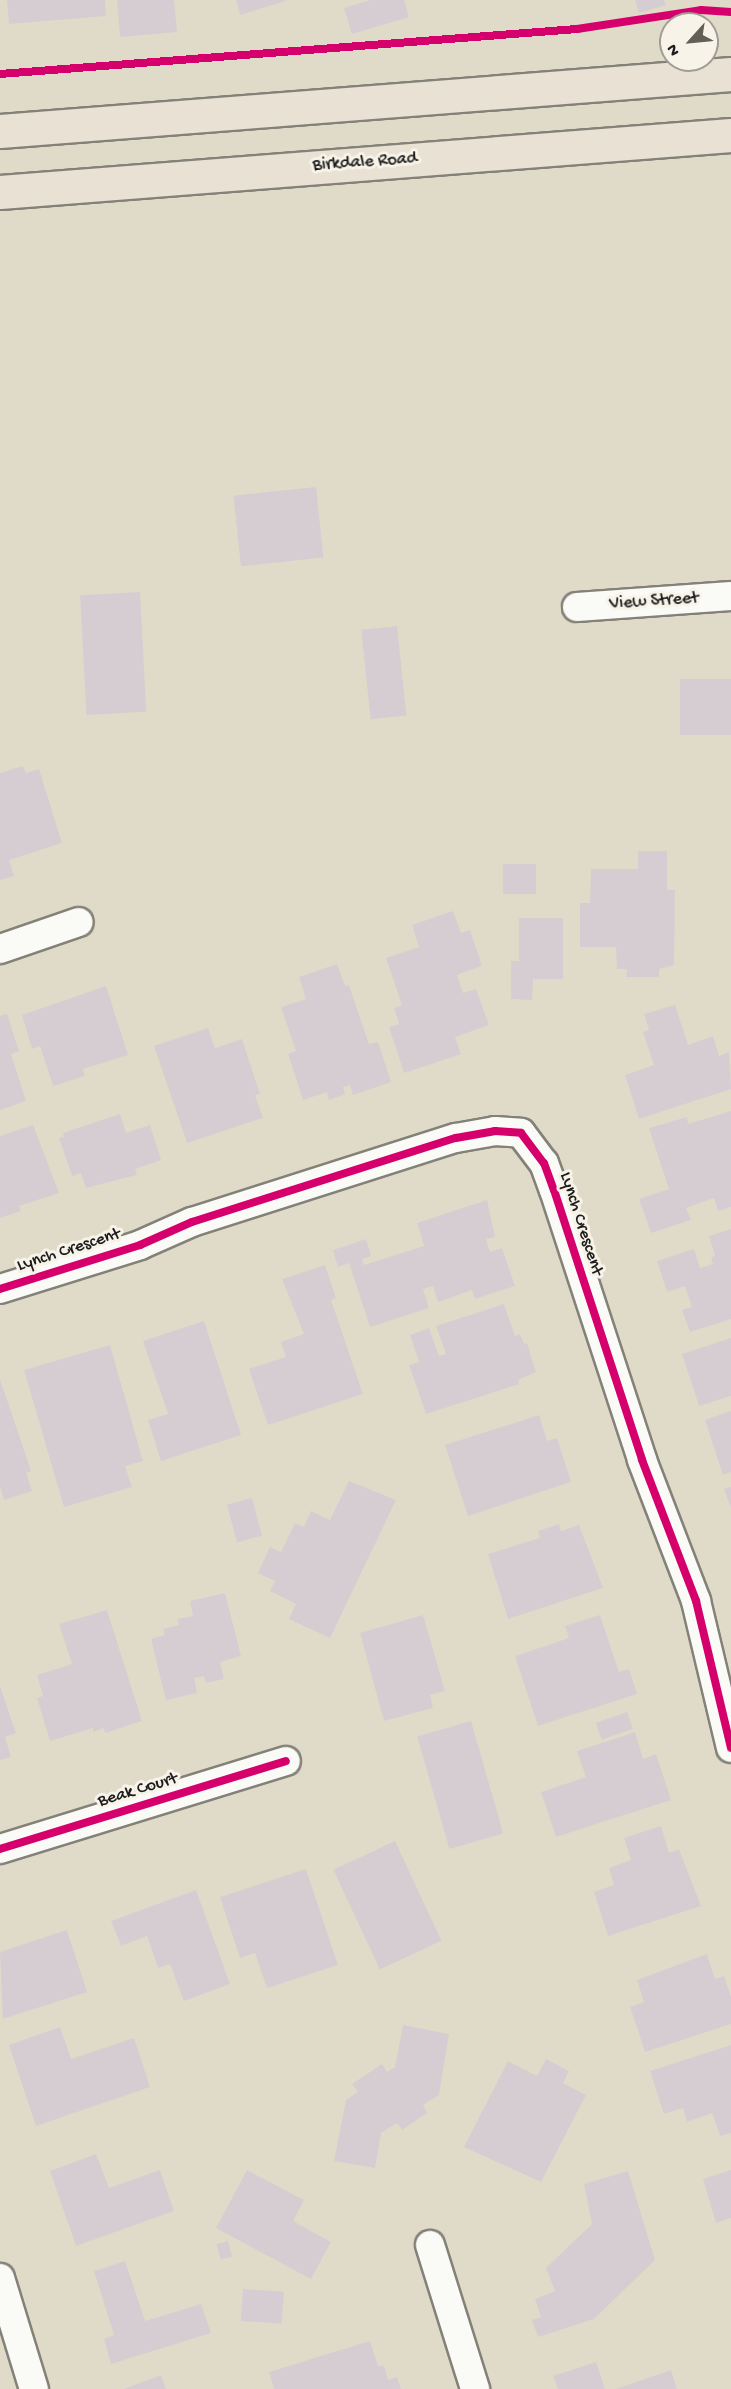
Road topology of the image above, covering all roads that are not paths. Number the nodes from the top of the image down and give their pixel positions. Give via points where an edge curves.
1 (731, 74) edge
2 (0, 131) edge
3 (731, 135) edge
4 (0, 192) edge
5 (731, 596) edge
6 (577, 607) dead end
7 (79, 922) dead end
8 (0, 949) edge
9 (0, 1289) edge
10 (731, 1748) edge
11 (286, 1761) dead end
12 (0, 1849) edge
13 (430, 2245) dead end
14 (0, 2278) edge
15 (34, 2389) edge
16 (476, 2389) edge

1 - 2 main road
3 - 4 main road, Birkdale Road
5 - 6 street, View Street
7 - 8 street
9 - 10 street, Lynch Crescent via 140,1245 192,1222 456,1138 495,1131 520,1133 544,1163 551,1181 642,1460 696,1600
11 - 12 street, Beak Court
13 - 16 street
14 - 15 street

